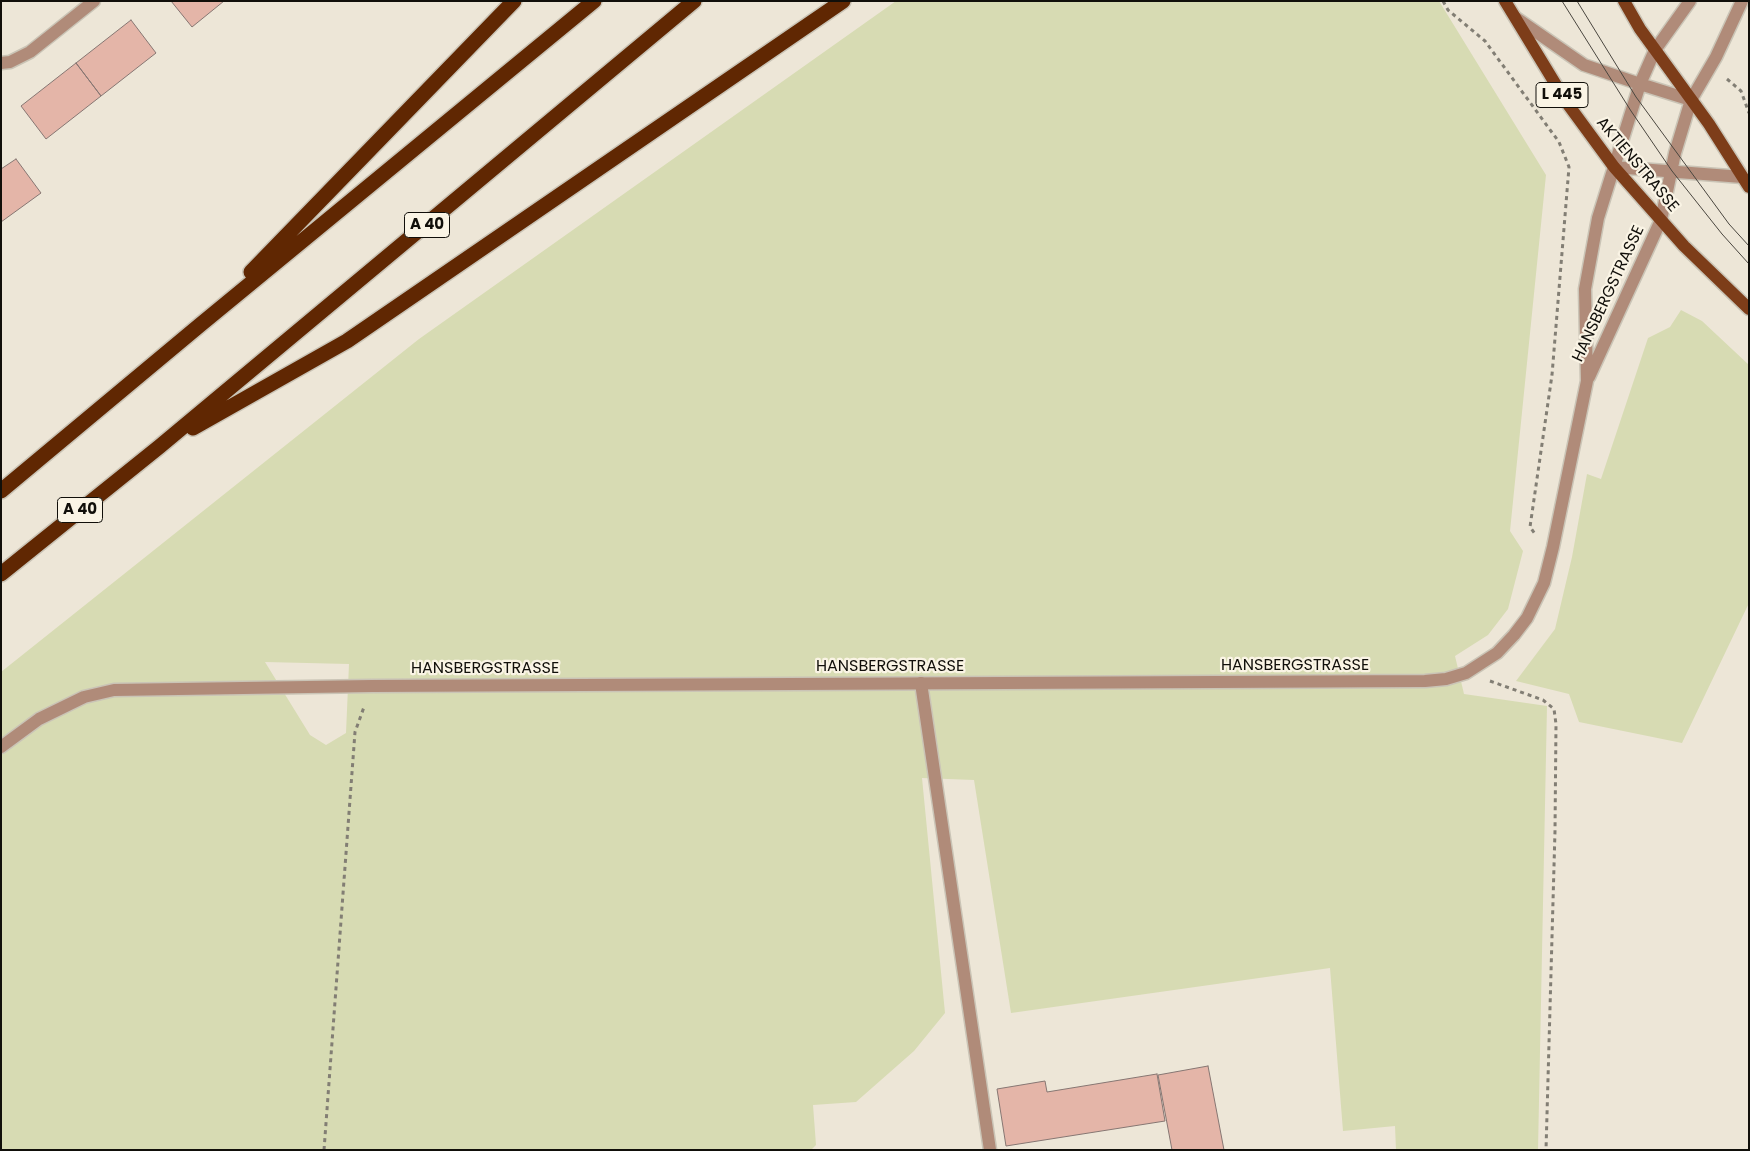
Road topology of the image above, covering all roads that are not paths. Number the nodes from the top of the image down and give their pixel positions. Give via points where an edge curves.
1 (94, 1) edge
2 (514, 1) edge
3 (594, 1) edge
4 (694, 1) edge
5 (843, 1) edge
6 (1506, 1) edge
7 (1624, 1) edge
8 (1690, 1) edge
9 (1742, 1) edge
10 (1516, 18) junction
11 (1655, 50) junction
12 (1, 62) edge
13 (1640, 84) junction
14 (1691, 100) junction
15 (1614, 167) junction
16 (1672, 171) junction
17 (1745, 182) edge
18 (1661, 220) junction
19 (1749, 309) edge
20 (200, 325) junction
21 (1587, 381) junction
22 (159, 447) junction
23 (1, 491) edge
24 (1, 574) edge
25 (921, 683) junction
26 (1, 747) edge
27 (990, 1150) edge

1 - 12 street via 30,52 10,62
2 - 20 highway
3 - 20 highway
4 - 22 highway, A 40
5 - 22 highway via 347,341
6 - 10 main road, AKTIENSTRASSE / L 445
7 - 11 main road
8 - 11 street, HANSBERGSTRASSE
9 - 14 street, HANSBERGSTRASSE via 1716,57
10 - 13 street via 1584,65
10 - 15 main road, AKTIENSTRASSE / L 445 via 1567,103
11 - 13 street, HANSBERGSTRASSE
11 - 14 main road
13 - 14 street
13 - 15 street, HANSBERGSTRASSE
14 - 16 street, HANSBERGSTRASSE
14 - 17 main road
15 - 16 street
15 - 18 main road, AKTIENSTRASSE / L 445
15 - 21 street, HANSBERGSTRASSE via 1598,218 1586,289
16 - 17 street
16 - 18 street, HANSBERGSTRASSE
18 - 19 main road, AKTIENSTRASSE / L 445
18 - 21 street, HANSBERGSTRASSE
20 - 23 highway
21 - 25 street, HANSBERGSTRASSE via 1544,583 1527,618 1514,635 1497,653 1466,672 1446,679 1425,681
22 - 24 highway, A 40
25 - 26 street, HANSBERGSTRASSE via 114,690 84,697 48,714
25 - 27 street

